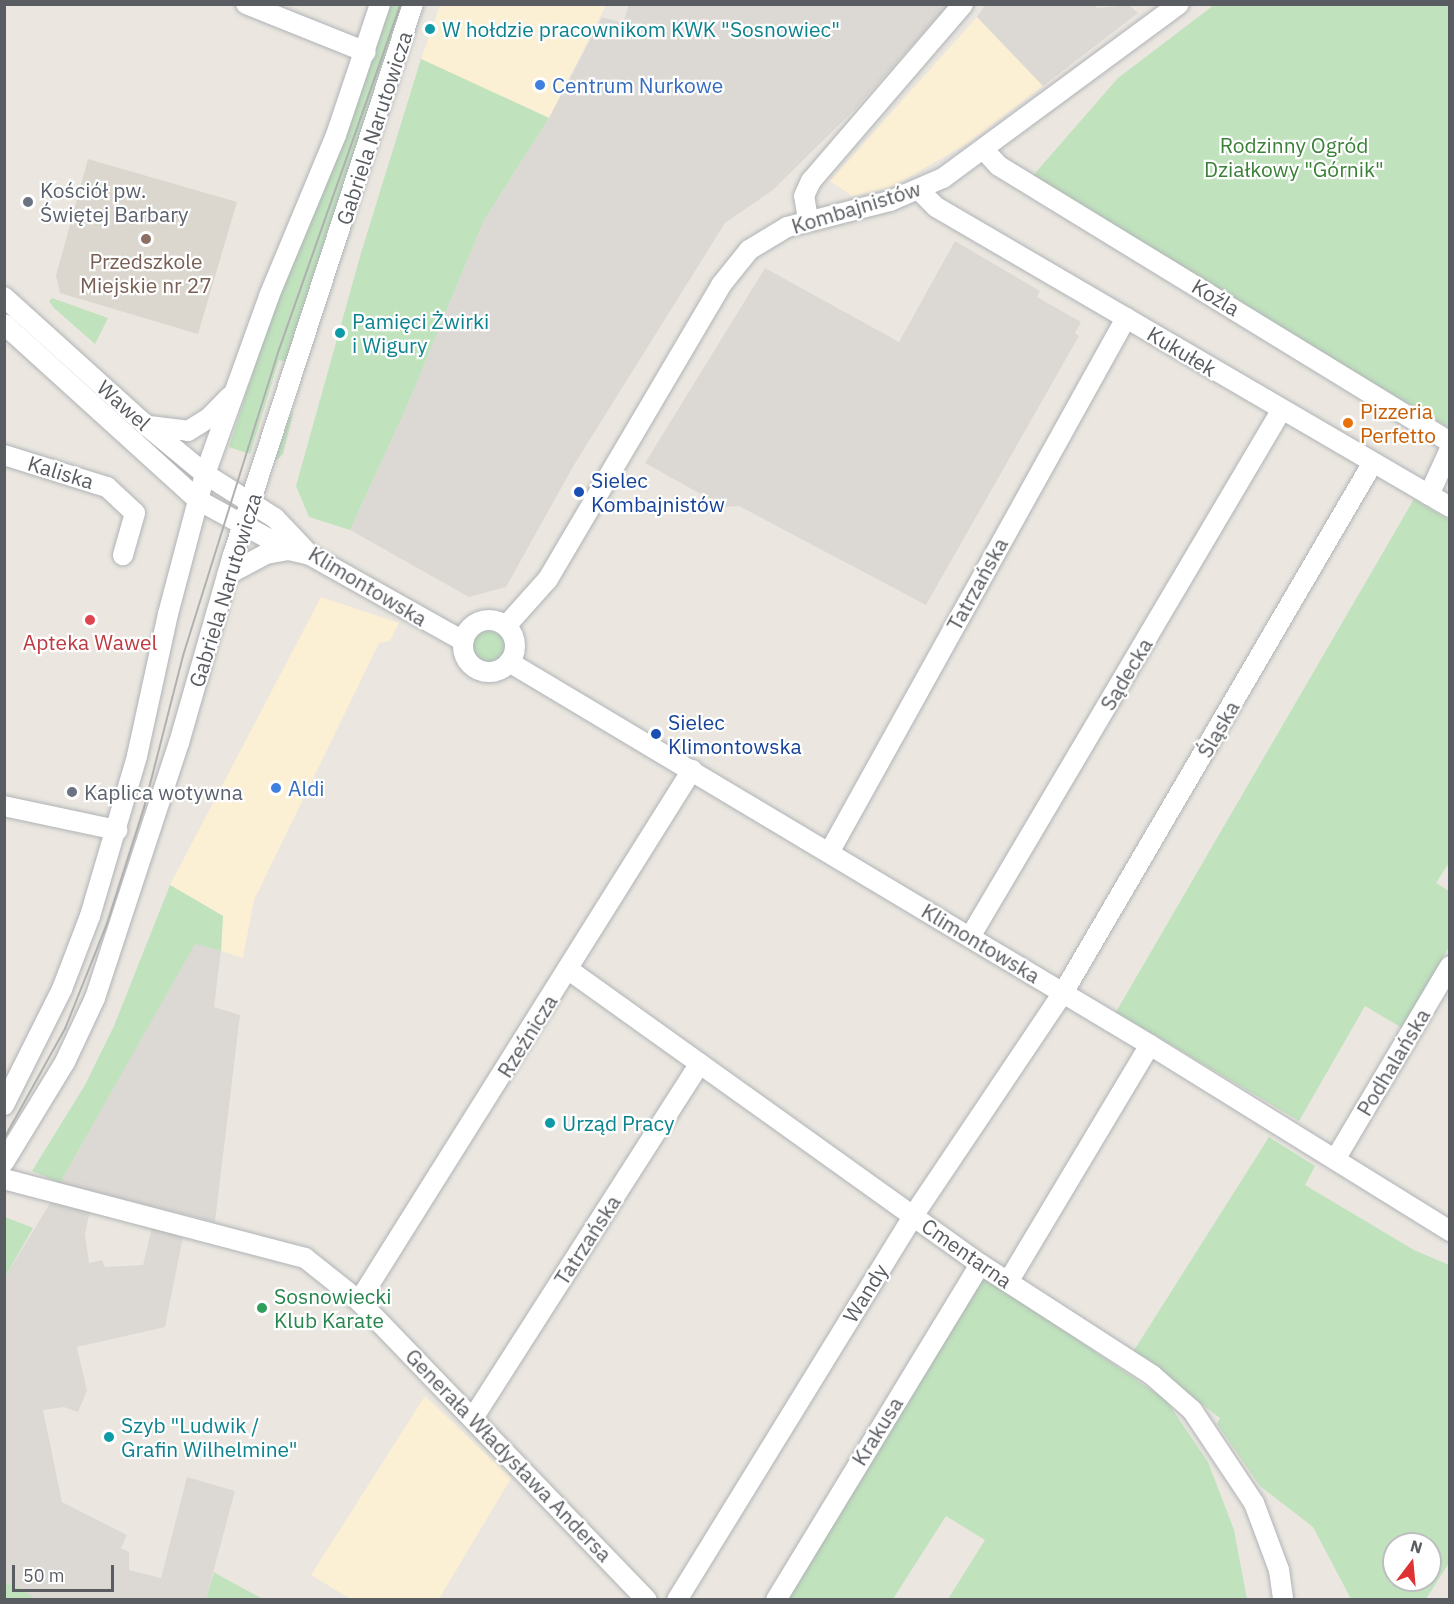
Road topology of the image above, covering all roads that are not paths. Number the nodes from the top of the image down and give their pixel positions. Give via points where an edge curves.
1 (246, 4) edge
2 (380, 4) edge
3 (413, 4) edge
4 (963, 4) edge
5 (1179, 4) edge
6 (366, 52) junction
7 (984, 150) junction
8 (918, 190) junction
9 (808, 220) junction
10 (4, 297) edge
11 (1126, 318) junction
12 (4, 324) edge
13 (235, 391) junction
14 (1281, 411) junction
15 (147, 426) junction
16 (1449, 442) edge
17 (1449, 449) edge
18 (4, 455) edge
19 (1372, 464) junction
20 (205, 474) junction
21 (1429, 495) junction
22 (198, 500) junction
23 (252, 500) junction
24 (1449, 507) edge
25 (243, 525) junction
26 (290, 550) junction
27 (123, 555) dead end
28 (310, 555) junction
29 (228, 575) junction
30 (506, 626) junction
31 (463, 641) junction
32 (509, 662) junction
33 (692, 770) junction
34 (4, 806) edge
35 (117, 830) junction
36 (830, 851) junction
37 (970, 937) junction
38 (1449, 966) edge
39 (569, 970) junction
40 (1063, 993) junction
41 (1150, 1045) junction
42 (700, 1063) junction
43 (4, 1105) edge
44 (1336, 1158) junction
45 (4, 1162) edge
46 (4, 1179) edge
47 (913, 1216) junction
48 (1449, 1231) edge
49 (980, 1264) junction
50 (1008, 1282) junction
51 (359, 1301) junction
52 (473, 1418) junction
53 (647, 1599) edge
54 (676, 1599) edge
55 (776, 1599) edge
56 (1283, 1599) edge

1 - 6 street
2 - 6 street, Gabriela Narutowicza
3 - 23 street, Gabriela Narutowicza
4 - 9 street via 811,181 804,196
5 - 7 street, Kombajnistów
6 - 13 street, Gabriela Narutowicza
7 - 8 street, Kombajnistów
7 - 16 street, Koźla via 999,166
8 - 9 street, Kombajnistów via 879,204
8 - 11 street, Kukułek via 936,207
9 - 30 street, Kombajnistów via 758,243 732,268 560,561
10 - 15 street, Wawel
11 - 14 street, Kukułek
11 - 36 street, Tatrzańska
12 - 22 street, Wawel
13 - 15 street, Gabriela Narutowicza via 197,428 175,432
13 - 20 street, Gabriela Narutowicza
14 - 19 street, Kukułek
14 - 37 street, Sądecka
15 - 20 street, Wawel
17 - 21 street
18 - 27 street, Kaliska via 107,487 135,513
19 - 21 street, Kukułek
19 - 40 street, Śląska
20 - 22 street, Gabriela Narutowicza
20 - 23 street, Wawel
21 - 24 street, Kukułek
22 - 25 street, Wawel
22 - 35 street, Gabriela Narutowicza
23 - 25 street, Gabriela Narutowicza
23 - 28 street, Klimontowska via 283,524
25 - 26 street, Wawel
25 - 29 street, Gabriela Narutowicza
26 - 28 street
26 - 29 street via 266,554
28 - 31 street, Klimontowska
29 - 45 street, Gabriela Narutowicza via 176,753 95,998 65,1062
30 - 31 street via 494,620 480,621 469,629
30 - 32 street via 515,644
31 - 32 street via 465,657 475,668 497,670
32 - 33 street, Klimontowska
33 - 36 street, Klimontowska
33 - 39 street, Rzeźnicza
34 - 35 street
35 - 43 street, Gabriela Narutowicza via 62,989
36 - 37 street, Klimontowska
37 - 40 street, Klimontowska
38 - 44 street, Podhalańska
39 - 42 street, Cmentarna
39 - 51 street, Rzeźnicza
40 - 41 street, Klimontowska
40 - 47 street, Wandy
41 - 44 street, Klimontowska
41 - 50 street
42 - 47 street, Cmentarna
42 - 52 street, Tatrzańska
44 - 48 street, Klimontowska
46 - 51 street, Generała Władysława Andersa via 286,1250 305,1258
47 - 49 street, Cmentarna
47 - 54 street, Wandy
49 - 50 street, Cmentarna
49 - 55 street, Krakusa
50 - 56 street, Cmentarna via 1152,1375 1192,1410 1254,1503 1280,1570
51 - 52 street, Generała Władysława Andersa
52 - 53 street, Generała Władysława Andersa

